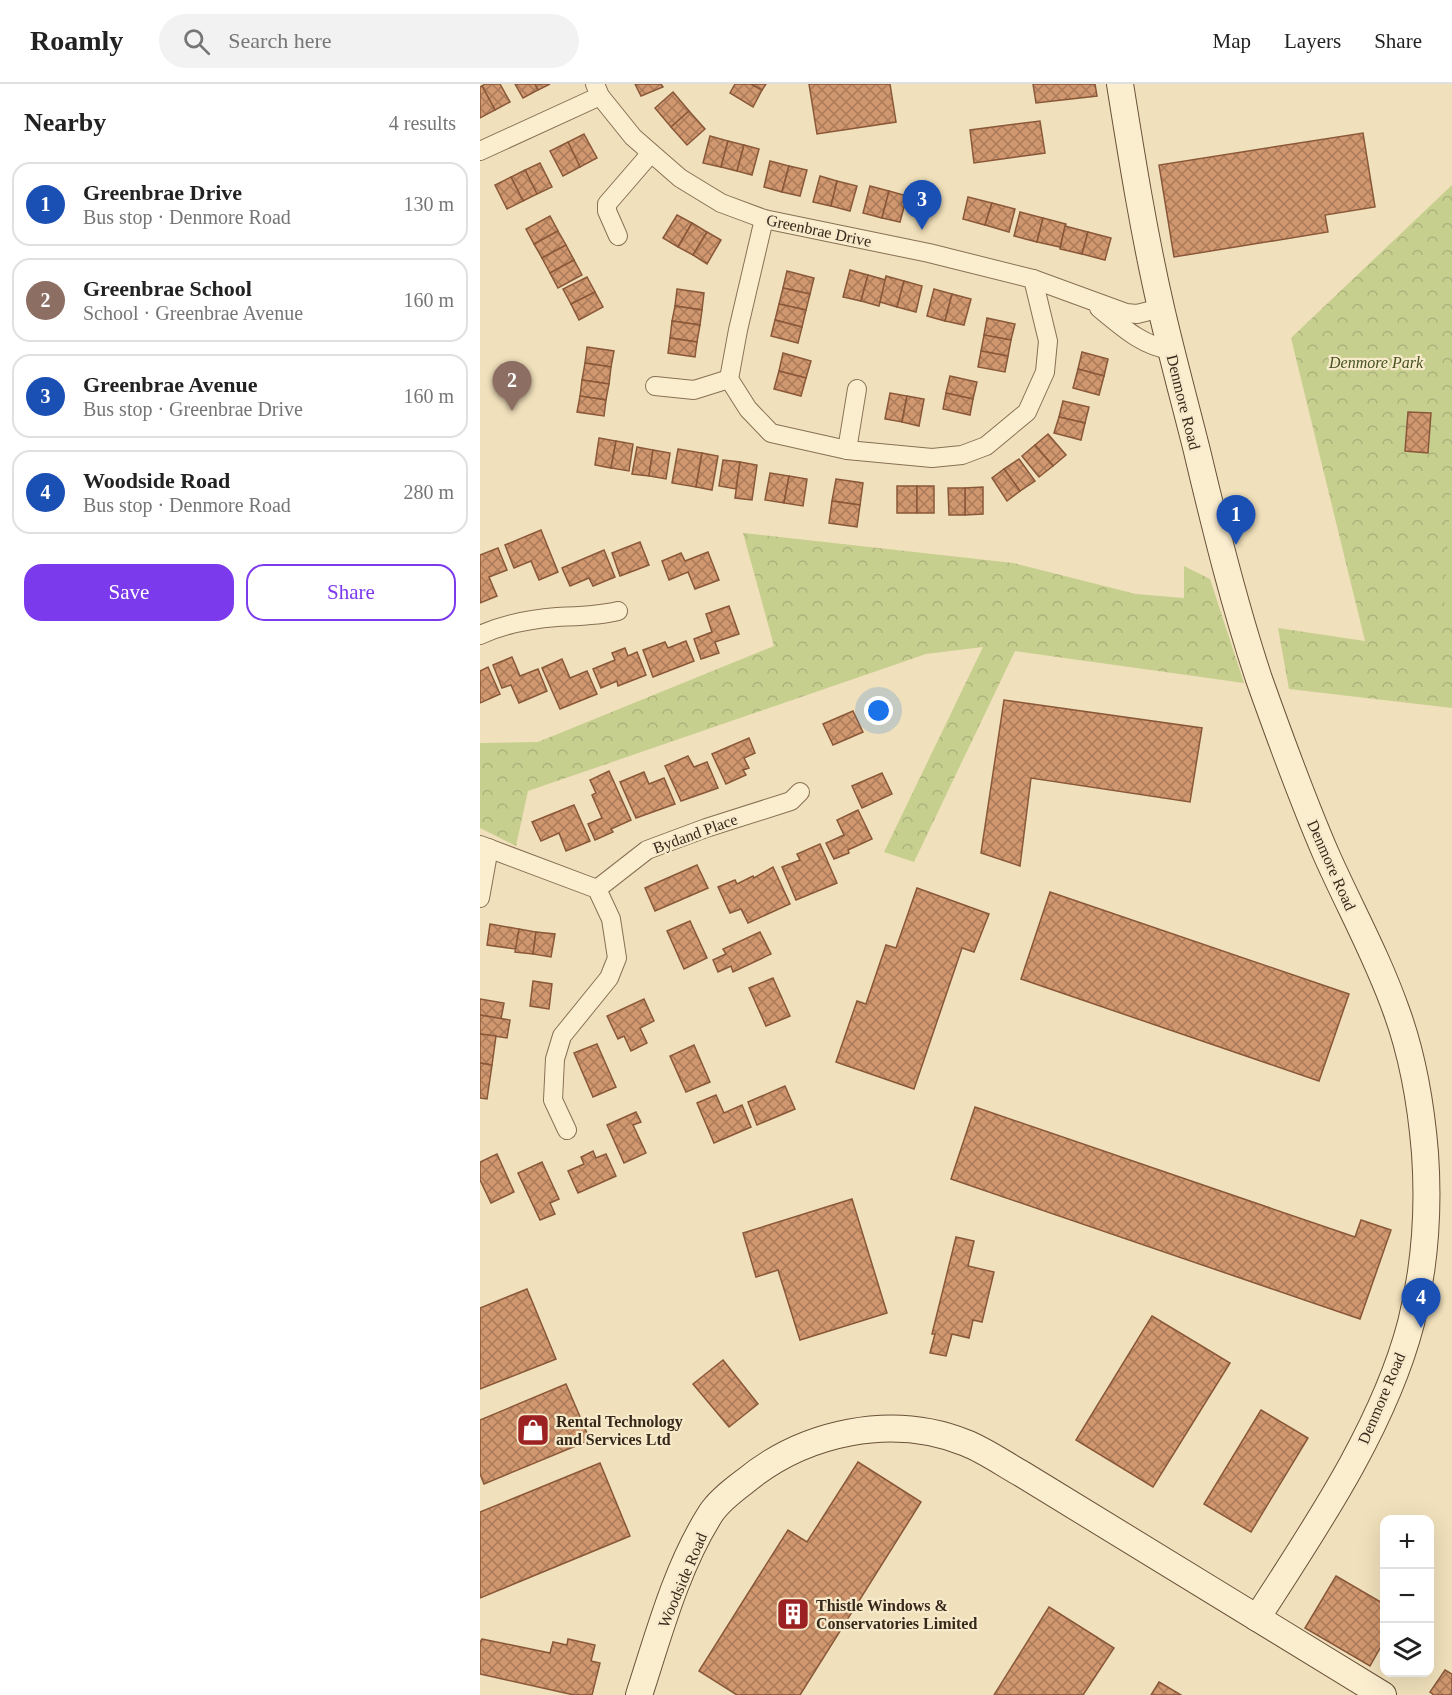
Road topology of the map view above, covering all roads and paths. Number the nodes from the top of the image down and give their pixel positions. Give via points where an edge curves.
1 (1120, 84) edge
2 (597, 90) edge
3 (480, 151) edge
4 (651, 153) junction
5 (764, 219) junction
6 (618, 236) dead end
7 (1033, 279) junction
8 (1088, 300) junction
9 (1161, 308) junction
10 (1171, 350) junction
11 (729, 379) junction
12 (655, 386) dead end
13 (857, 389) dead end
14 (847, 450) junction
15 (618, 611) dead end
16 (480, 635) edge
17 (800, 792) dead end
18 (484, 847) edge
19 (597, 890) junction
20 (480, 898) edge
21 (567, 1130) dead end
22 (1257, 1618) junction
23 (639, 1695) edge
24 (1383, 1695) edge

1 - 9 street, Denmore Road
2 - 3 street
2 - 4 street, Greenbrae Drive via 633,137
4 - 5 street, Greenbrae Drive via 680,178 721,203
4 - 6 street via 607,204
5 - 7 street, Greenbrae Drive
5 - 11 street
7 - 8 street, Greenbrae Drive
7 - 14 street via 1048,341 1045,372 1027,412 986,446 962,455 933,458
8 - 9 street, Greenbrae Drive via 1126,313
8 - 10 street, Greenbrae Drive via 1145,343
9 - 10 street, Denmore Road
10 - 22 street, Denmore Road via 1256,667 1293,774 1400,1020 1416,1085 1426,1174 1427,1217 1420,1280 1395,1371 1350,1467
11 - 12 street via 693,390
11 - 14 street via 748,409 771,433
13 - 14 street
15 - 16 street via 521,621
17 - 19 street, Bydand Place via 791,801 647,850
18 - 19 street
18 - 20 street
19 - 21 street via 610,919 616,958 609,978 562,1036 555,1059 553,1100
22 - 23 street, Woodside Road via 967,1443 908,1430 868,1430 832,1435 791,1450 763,1466 712,1512 670,1601
22 - 24 street, Woodside Road

